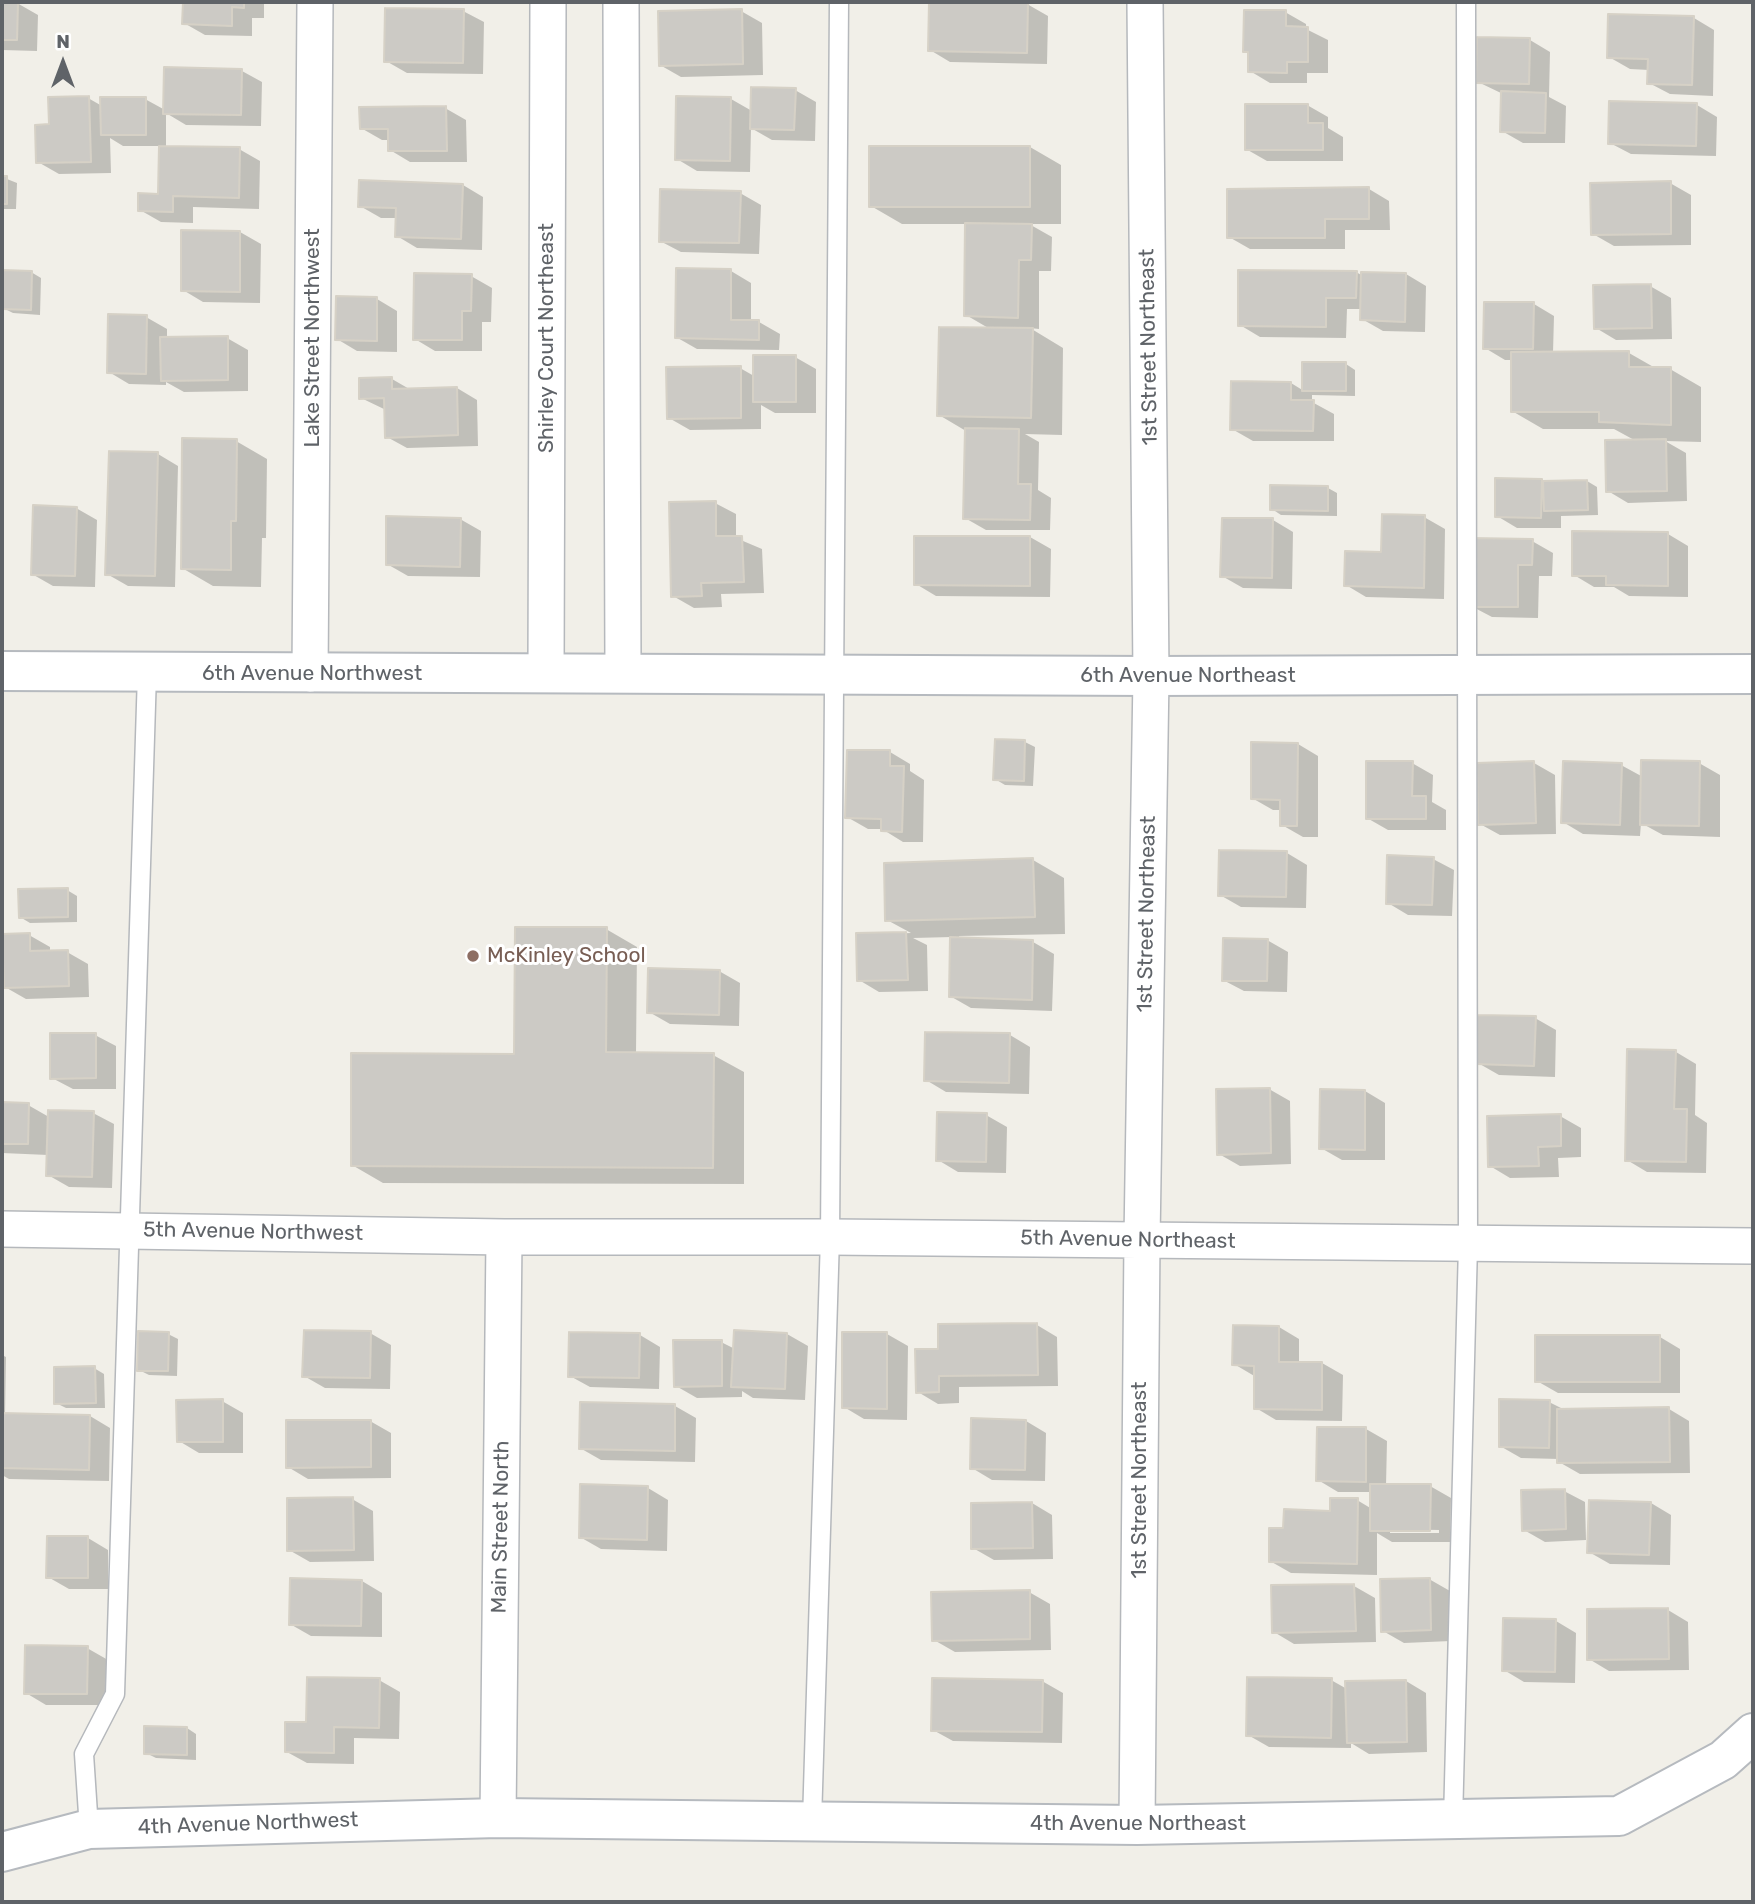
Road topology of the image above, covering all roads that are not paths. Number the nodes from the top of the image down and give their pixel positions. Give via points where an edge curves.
1 (315, 2) edge
2 (548, 2) edge
3 (621, 2) edge
4 (839, 2) edge
5 (1145, 2) edge
6 (1466, 2) edge
7 (2, 671) edge
8 (146, 673) junction
9 (310, 674) junction
10 (546, 674) junction
11 (622, 674) junction
12 (834, 674) junction
13 (1753, 674) edge
14 (1468, 675) junction
15 (1152, 676) junction
16 (2, 1229) edge
17 (128, 1230) junction
18 (504, 1237) junction
19 (830, 1237) junction
20 (1142, 1239) junction
21 (1468, 1245) junction
22 (1753, 1246) edge
23 (1753, 1733) edge
24 (498, 1818) junction
25 (813, 1821) junction
26 (1452, 1821) junction
27 (1137, 1825) junction
28 (89, 1829) junction
29 (2, 1852) edge

1 - 9 street, Lake Street Northwest
2 - 10 street, Shirley Court Northeast
3 - 11 street
4 - 12 lane
5 - 15 street, 1st Street Northeast
6 - 14 lane
7 - 8 street, 6th Avenue Northwest
8 - 9 street, 6th Avenue Northwest
8 - 17 lane
9 - 10 street, 6th Avenue Northwest
10 - 11 street, 6th Avenue Northwest
11 - 12 street, 6th Avenue Northeast
12 - 15 street, 6th Avenue Northeast
12 - 19 lane
13 - 14 street, 6th Avenue Northeast
14 - 15 street, 6th Avenue Northeast
14 - 21 lane
15 - 20 street, 1st Street Northeast
16 - 17 street, 5th Avenue Northwest
17 - 18 street, 5th Avenue Northwest
17 - 28 lane via 115,1694 84,1754
18 - 19 street, 5th Avenue Northeast
18 - 24 street, Main Street North
19 - 20 street, 5th Avenue Northeast
19 - 25 lane
20 - 21 street, 5th Avenue Northeast
20 - 27 street, 1st Street Northeast
21 - 22 street, 5th Avenue Northeast
21 - 26 lane
23 - 26 street, 4th Avenue Northeast via 1723,1760 1619,1816
24 - 25 street, 4th Avenue Northeast
24 - 28 street, 4th Avenue Northwest
25 - 27 street, 4th Avenue Northeast
26 - 27 street, 4th Avenue Northeast
28 - 29 street, 4th Avenue Northwest

